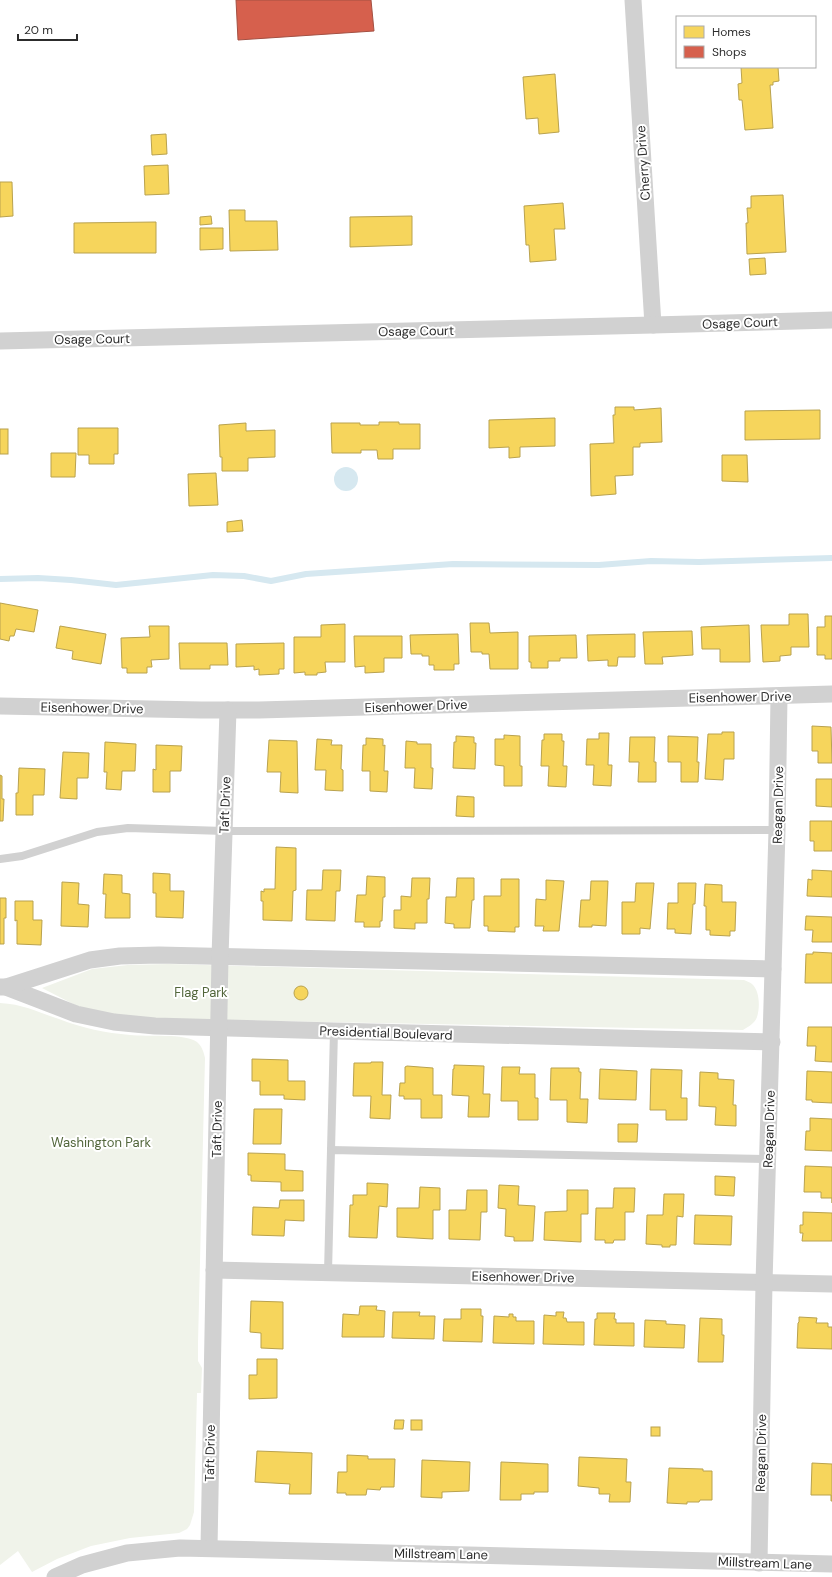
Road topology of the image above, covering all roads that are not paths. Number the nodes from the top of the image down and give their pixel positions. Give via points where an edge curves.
1 (633, 0) edge
2 (832, 320) edge
3 (653, 326) junction
4 (0, 341) edge
5 (832, 694) edge
6 (779, 696) junction
7 (0, 706) edge
8 (228, 710) junction
9 (778, 830) junction
10 (224, 831) junction
11 (0, 859) edge
12 (220, 956) junction
13 (773, 969) junction
14 (3, 987) edge
15 (219, 1028) junction
16 (334, 1031) junction
17 (772, 1042) junction
18 (331, 1150) junction
19 (768, 1159) junction
20 (214, 1270) junction
21 (328, 1273) junction
22 (764, 1283) junction
23 (832, 1284) edge
24 (209, 1548) junction
25 (759, 1563) junction
26 (832, 1564) edge
27 (55, 1577) edge

1 - 3 street, Cherry Drive
2 - 3 street, Osage Court
3 - 4 street, Osage Court
5 - 6 street, Eisenhower Drive
6 - 8 street, Eisenhower Drive
6 - 9 street, Reagan Drive
7 - 8 street, Eisenhower Drive
8 - 10 street, Taft Drive
9 - 10 lane
9 - 13 street, Reagan Drive
10 - 11 lane via 128,828 106,830 22,856
10 - 12 street, Taft Drive
12 - 13 street, Presidential Boulevard
12 - 14 street, Presidential Boulevard via 120,956 90,960
12 - 15 street, Taft Drive
13 - 17 street, Reagan Drive
14 - 15 street, Presidential Boulevard via 76,1014 114,1022
15 - 16 street, Presidential Boulevard
15 - 20 street, Taft Drive
16 - 17 street, Presidential Boulevard
16 - 18 lane
17 - 19 street, Reagan Drive
18 - 19 lane
18 - 21 lane
19 - 22 street, Reagan Drive
20 - 21 street, Eisenhower Drive
20 - 24 street, Taft Drive
21 - 22 street, Eisenhower Drive
22 - 23 street, Eisenhower Drive
22 - 25 street, Reagan Drive
24 - 25 street, Millstream Lane
24 - 27 street, Millstream Lane via 127,1553 82,1564
25 - 26 street, Millstream Lane

